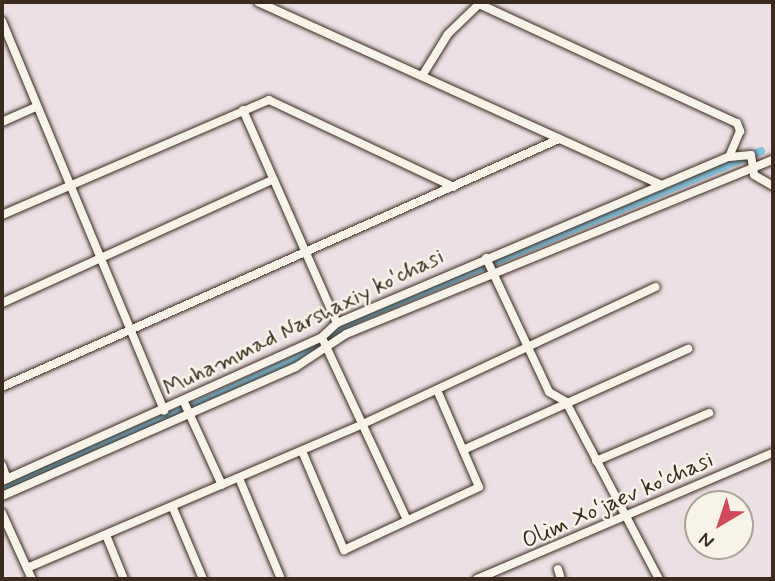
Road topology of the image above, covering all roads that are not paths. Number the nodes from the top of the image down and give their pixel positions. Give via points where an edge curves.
1 (257, 2) edge
2 (2, 21) edge
3 (422, 76) junction
4 (35, 107) junction
5 (243, 110) junction
6 (2, 122) edge
7 (559, 139) junction
8 (729, 157) junction
9 (773, 160) edge
10 (753, 166) junction
11 (272, 180) junction
12 (68, 184) junction
13 (662, 185) junction
14 (773, 186) edge
15 (454, 187) junction
16 (2, 215) edge
17 (304, 254) junction
18 (99, 258) junction
19 (486, 258) junction
20 (493, 271) junction
21 (655, 286) dead end
22 (2, 303) edge
23 (337, 323) junction
24 (130, 331) junction
25 (322, 337) junction
26 (530, 342) junction
27 (326, 346) junction
28 (688, 349) dead end
29 (2, 387) edge
30 (437, 390) junction
31 (184, 402) junction
32 (566, 402) junction
33 (164, 411) junction
34 (709, 413) dead end
35 (190, 415) junction
36 (363, 424) junction
37 (463, 450) junction
38 (302, 451) junction
39 (773, 453) edge
40 (596, 461) junction
41 (2, 465) edge
42 (239, 478) junction
43 (5, 480) edge
44 (222, 485) junction
45 (2, 496) edge
46 (173, 508) junction
47 (2, 513) edge
48 (631, 519) junction
49 (407, 520) junction
50 (106, 535) junction
51 (27, 568) junction
52 (558, 569) dead end
53 (492, 578) edge
54 (32, 579) edge
55 (124, 579) edge
56 (204, 579) edge
57 (281, 579) edge
58 (477, 579) edge
59 (561, 579) edge
60 (659, 579) edge

1 - 3 street
2 - 4 street
3 - 7 street
3 - 8 street via 447,34 479,4 737,123 740,131
4 - 6 street
4 - 12 street
5 - 11 street
5 - 12 street
5 - 15 street via 269,100
7 - 13 street
7 - 15 street
8 - 10 street via 751,155
8 - 13 street, Muhammad Narshaxiy ko'chasi
9 - 10 street
10 - 14 street via 754,175
10 - 20 street
11 - 17 street
11 - 18 street
12 - 16 street
12 - 18 street
13 - 19 street, Muhammad Narshaxiy ko'chasi
15 - 17 street
17 - 23 street
17 - 24 street
18 - 22 street
18 - 24 street
19 - 20 street
19 - 23 street, Muhammad Narshaxiy ko'chasi
20 - 26 street
20 - 27 street
21 - 26 street
23 - 25 street, Muhammad Narshaxiy ko'chasi
24 - 29 street
24 - 33 street
25 - 27 street
25 - 31 street, Muhammad Narshaxiy ko'chasi
26 - 30 street
26 - 32 street via 549,392
27 - 35 street
27 - 36 street
28 - 32 street
30 - 36 street
30 - 37 street
31 - 33 street, Muhammad Narshaxiy ko'chasi
31 - 35 street
32 - 37 street
32 - 40 street
33 - 43 street, Muhammad Narshaxiy ko'chasi
34 - 40 street
35 - 44 street
35 - 45 street
36 - 38 street
36 - 49 street
37 - 49 street via 479,488
38 - 42 street
38 - 49 street via 344,550
39 - 48 street, Olim Xoʻjaev ko'chasi
40 - 48 street
41 - 43 street
42 - 44 street
42 - 57 street
44 - 46 street
46 - 50 street
46 - 56 street
47 - 51 street
48 - 53 street, Olim Xoʻjaev ko'chasi
48 - 60 street
50 - 51 street
50 - 55 street
51 - 54 street
52 - 59 street
53 - 58 street, Olim Xoʻjaev ko'chasi

